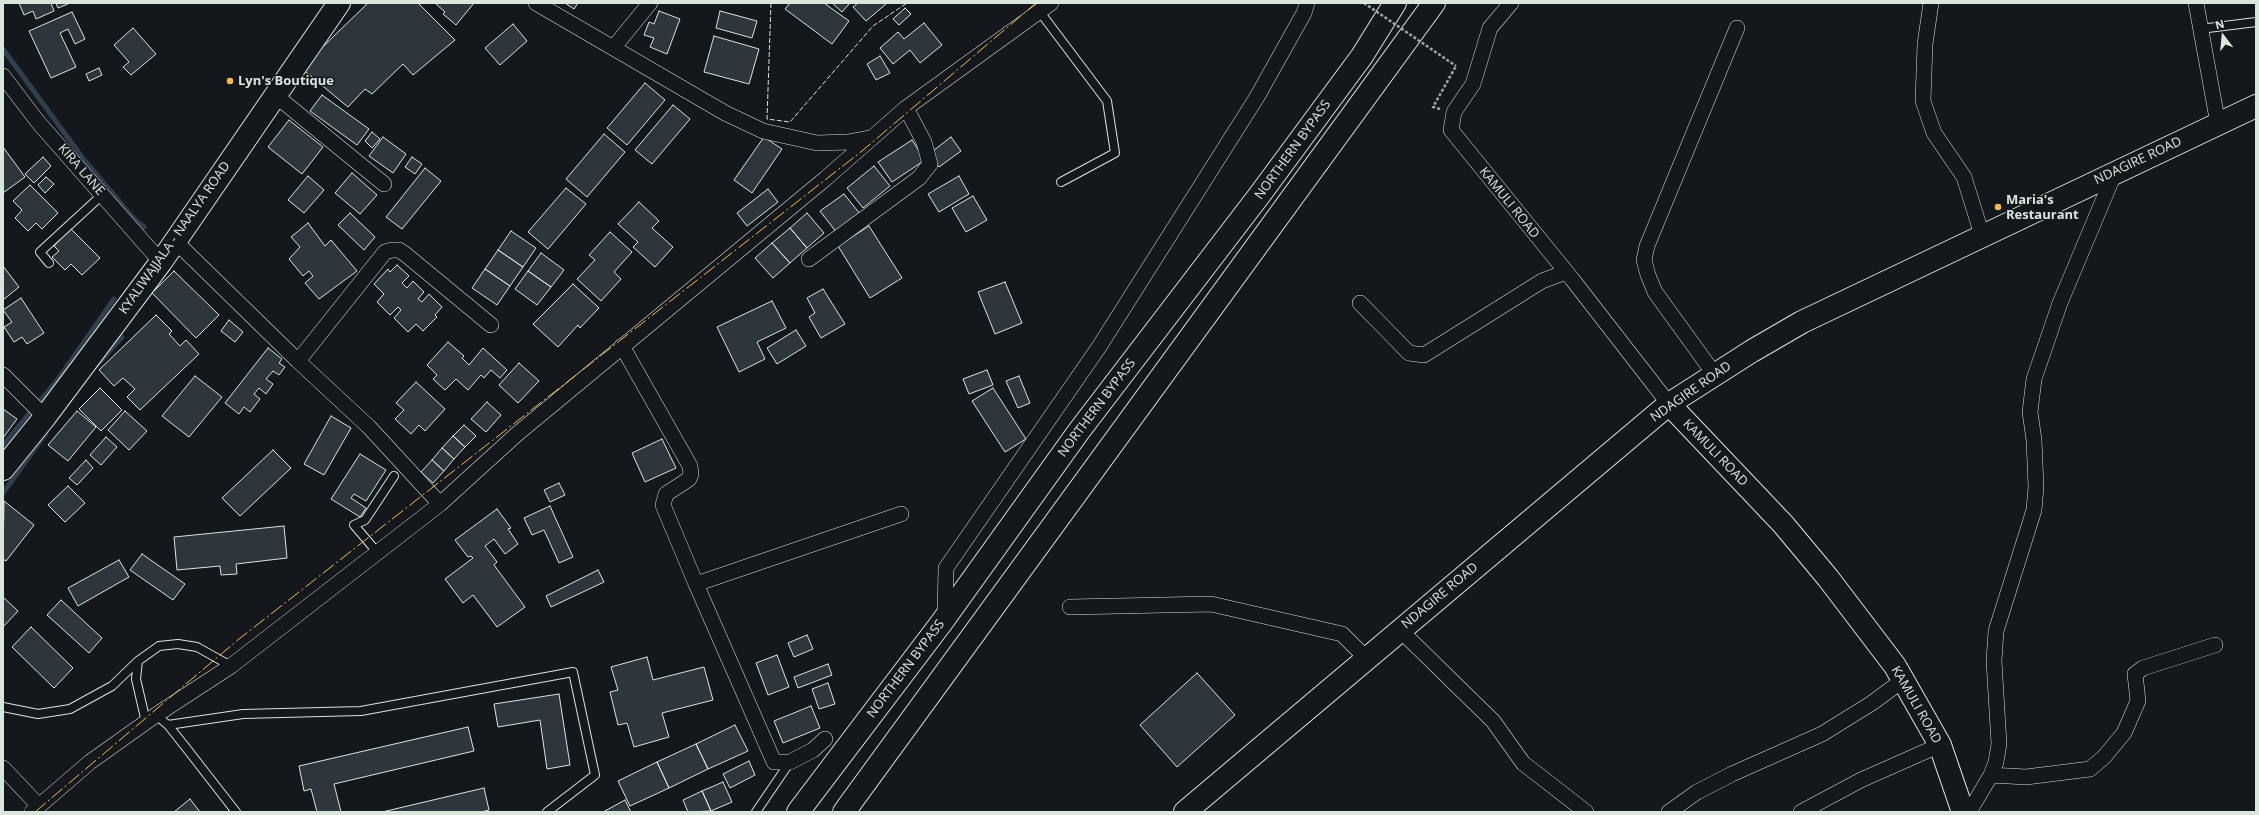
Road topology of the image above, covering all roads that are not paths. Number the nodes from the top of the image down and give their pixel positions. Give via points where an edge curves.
1 (536, 3) edge
2 (650, 3) edge
3 (1307, 3) edge
4 (1395, 3) edge
5 (1434, 3) edge
6 (1511, 3) edge
7 (1931, 3) edge
8 (2196, 3) edge
9 (332, 6) edge
10 (1046, 8) edge
11 (2256, 22) edge
12 (1737, 28) dead end
13 (2200, 29) junction
14 (614, 47) junction
15 (3, 76) edge
16 (275, 95) junction
17 (2256, 106) edge
18 (906, 108) junction
19 (2218, 124) junction
20 (869, 138) junction
21 (2115, 172) junction
22 (1061, 182) dead end
23 (384, 184) dead end
24 (102, 195) junction
25 (1982, 235) junction
26 (174, 240) junction
27 (809, 259) dead end
28 (161, 262) junction
29 (49, 263) dead end
30 (1566, 272) junction
31 (1360, 303) dead end
32 (491, 325) dead end
33 (622, 346) junction
34 (298, 361) junction
35 (3, 375) edge
36 (1715, 375) junction
37 (1669, 404) junction
38 (39, 410) junction
39 (3, 469) edge
40 (394, 476) dead end
41 (440, 504) junction
42 (901, 514) dead end
43 (377, 552) junction
44 (696, 584) junction
45 (1070, 607) dead end
46 (945, 618) junction
47 (1400, 630) junction
48 (2215, 645) dead end
49 (1366, 658) junction
50 (138, 661) junction
51 (231, 666) junction
52 (1903, 680) junction
53 (3, 707) edge
54 (151, 719) junction
55 (168, 725) junction
56 (825, 739) dead end
57 (1940, 745) junction
58 (790, 762) junction
59 (3, 768) edge
60 (1992, 775) junction
61 (36, 809) edge
62 (236, 812) edge
63 (547, 812) edge
64 (756, 812) edge
65 (798, 812) edge
66 (844, 812) edge
67 (1185, 812) edge
68 (1586, 812) edge
69 (1669, 812) edge
70 (1801, 812) edge
71 (1963, 812) edge
72 (1969, 812) edge

1 - 14 street
2 - 14 street
3 - 46 street via 1304,13 1257,97 1103,340 946,568
4 - 46 main road, NORTHERN BYPASS via 1358,62 1262,193 1079,431
5 - 66 main road
6 - 30 street, KAMULI ROAD via 1490,28 1473,84 1454,112 1450,130
7 - 25 street via 1925,44 1924,101 1934,133 1964,177
8 - 13 street
9 - 16 main road, KYALIWAJJALA - NAALYA ROAD
10 - 18 street
10 - 22 lane via 1107,101 1114,153
11 - 13 lane
12 - 36 street via 1644,260 1655,292
13 - 19 street
14 - 20 street via 725,113 763,131 817,143
15 - 24 street, KIRA LANE via 38,122
16 - 23 street
16 - 26 main road, KYALIWAJJALA - NAALYA ROAD
17 - 19 main road, NDAGIRE ROAD
18 - 20 street
18 - 27 street via 924,142 930,164 918,178
19 - 21 main road, NDAGIRE ROAD
20 - 33 street via 825,179
21 - 25 main road, NDAGIRE ROAD
21 - 60 street via 2060,303 2034,379 2030,412 2036,487 2034,510 1996,631 1994,661 1998,744
24 - 28 street, KIRA LANE
24 - 29 lane via 40,252
25 - 36 main road, NDAGIRE ROAD via 1802,322
26 - 28 main road, KYALIWAJJALA - NAALYA ROAD
26 - 34 street
28 - 38 main road, KYALIWAJJALA - NAALYA ROAD
30 - 31 street via 1542,281 1424,355 1409,353
30 - 37 street, KAMULI ROAD
32 - 34 street via 405,254 399,250 392,250 385,252
33 - 41 street via 517,434
33 - 44 street via 690,466 689,479 666,494 663,505
34 - 41 street via 370,427
35 - 38 street
36 - 37 main road, NDAGIRE ROAD
37 - 47 main road, NDAGIRE ROAD
37 - 52 main road, KAMULI ROAD via 1783,524 1828,578
38 - 39 main road, KYALIWAJJALA - NAALYA ROAD
40 - 43 lane via 365,520 354,525
41 - 43 street
42 - 44 street
43 - 51 street
44 - 58 street via 774,762
45 - 49 street via 1211,604 1342,634
46 - 65 main road, NORTHERN BYPASS
47 - 49 main road, NDAGIRE ROAD
47 - 68 street via 1493,721 1523,763
48 - 60 street via 2143,668 2135,674 2138,701 2124,733 2090,769 2026,777
49 - 67 main road, NDAGIRE ROAD
50 - 51 lane via 159,646 178,644 197,647
50 - 53 lane via 112,686 70,709 38,714
50 - 54 lane via 136,679
51 - 54 street
52 - 57 main road, KAMULI ROAD
52 - 69 street via 1822,734 1732,774 1697,792
54 - 55 lane
54 - 61 street via 90,762
55 - 62 lane
55 - 63 lane via 243,714 361,711 573,672 595,775
56 - 58 street via 813,750
57 - 70 street via 1861,780
57 - 71 main road, KAMULI ROAD
58 - 64 lane
59 - 61 street
60 - 72 street

